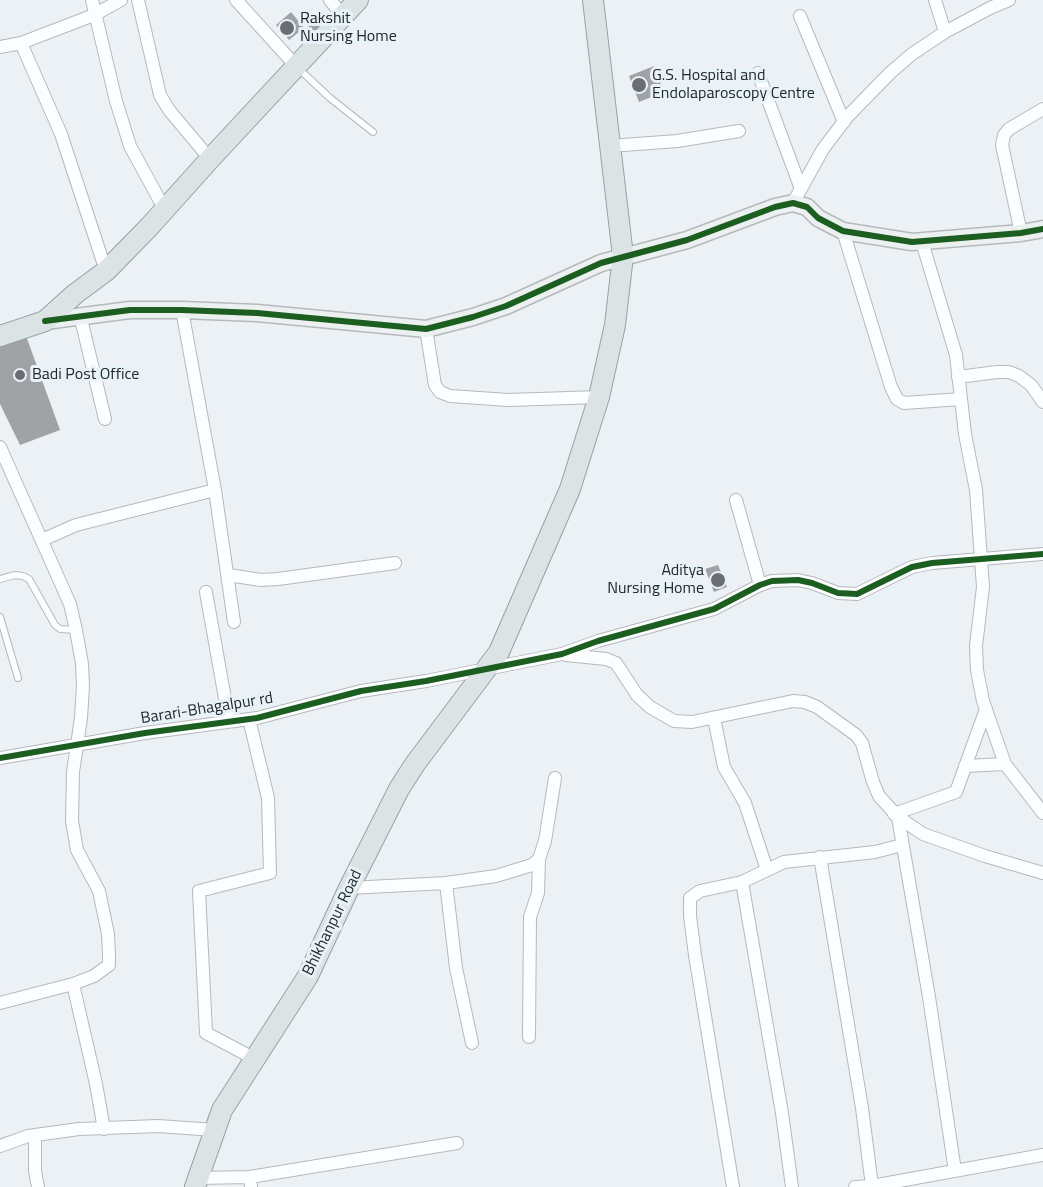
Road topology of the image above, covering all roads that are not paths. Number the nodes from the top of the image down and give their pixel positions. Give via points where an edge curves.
1 (92, 0) edge
2 (121, 0) edge
3 (138, 0) edge
4 (236, 0) edge
5 (330, 0) edge
6 (358, 0) edge
7 (593, 0) edge
8 (935, 0) edge
9 (1009, 0) edge
10 (94, 15) junction
11 (343, 16) junction
12 (800, 16) dead end
13 (945, 32) junction
14 (21, 43) junction
15 (0, 47) edge
16 (296, 66) junction
17 (758, 73) dead end
18 (1043, 109) edge
19 (844, 122) junction
20 (739, 131) dead end
21 (373, 132) dead end
22 (610, 146) junction
23 (210, 159) junction
24 (797, 196) junction
25 (165, 210) junction
26 (1043, 229) edge
27 (843, 231) junction
28 (1021, 233) junction
29 (917, 242) junction
30 (623, 256) junction
31 (106, 271) junction
32 (182, 310) junction
33 (80, 315) junction
34 (45, 321) junction
35 (426, 329) junction
36 (0, 336) edge
37 (958, 377) junction
38 (599, 397) junction
39 (961, 399) junction
40 (1043, 402) edge
41 (105, 419) dead end
42 (0, 447) edge
43 (215, 490) junction
44 (736, 500) dead end
45 (42, 540) junction
46 (1043, 554) edge
47 (980, 560) junction
48 (395, 563) dead end
49 (228, 575) junction
50 (0, 579) edge
51 (760, 585) junction
52 (206, 592) dead end
53 (0, 617) edge
54 (234, 622) dead end
55 (2, 630) edge
56 (76, 630) junction
57 (562, 654) junction
58 (488, 669) junction
59 (18, 678) dead end
60 (986, 709) junction
61 (249, 718) junction
62 (714, 718) junction
63 (229, 721) junction
64 (77, 746) junction
65 (0, 759) edge
66 (1005, 764) junction
67 (965, 766) junction
68 (555, 778) dead end
69 (1043, 813) edge
70 (896, 815) junction
71 (902, 845) junction
72 (820, 857) junction
73 (539, 859) junction
74 (767, 870) junction
75 (1043, 873) edge
76 (742, 882) junction
77 (446, 883) junction
78 (349, 888) junction
79 (73, 984) junction
80 (0, 1003) edge
81 (530, 1038) dead end
82 (472, 1043) dead end
83 (255, 1059) junction
84 (104, 1129) junction
85 (215, 1130) junction
86 (35, 1135) junction
87 (457, 1143) dead end
88 (0, 1146) edge
89 (1043, 1155) edge
90 (955, 1171) junction
91 (250, 1182) edge
92 (197, 1183) edge
93 (872, 1186) edge
94 (38, 1187) edge
95 (733, 1187) edge
96 (792, 1187) edge
97 (855, 1187) edge

1 - 10 street
2 - 10 street
3 - 23 street via 160,95
4 - 16 street
5 - 11 street
6 - 11 main road
7 - 22 main road, Bhikhanpur Road
8 - 13 street
9 - 13 street
10 - 14 street
10 - 25 street via 130,146
11 - 16 main road
12 - 19 street
13 - 19 street via 890,73
14 - 15 street
14 - 31 street via 61,134
16 - 21 lane
16 - 23 main road
17 - 24 street
18 - 28 street via 1010,129 1002,145
19 - 24 street via 823,149
20 - 22 street
22 - 30 main road, Bhikhanpur Road
23 - 25 main road
24 - 27 street via 818,218
24 - 30 street via 687,240
25 - 31 main road
26 - 28 street
27 - 29 street
27 - 39 street via 897,399 904,403
28 - 29 street
29 - 37 street via 956,355
30 - 35 street via 584,269 506,306
30 - 38 main road, Bhikhanpur Road via 615,325
31 - 34 main road
32 - 33 street via 130,309
32 - 35 street
32 - 43 street
33 - 34 street
33 - 41 street
34 - 36 main road
35 - 38 street via 435,385 450,396 508,400
37 - 39 street
37 - 40 street via 1009,372 1031,385
38 - 58 main road, Bhikhanpur Road via 570,489
39 - 47 street via 976,490
42 - 45 street
43 - 45 street via 75,525
43 - 49 street
44 - 51 street
45 - 56 street via 70,604
46 - 47 street
47 - 51 street via 912,567 857,594 838,593 798,580
47 - 60 street via 983,587 976,646
48 - 49 street via 278,579
49 - 54 street
50 - 56 lane via 15,575 28,579 55,625
51 - 57 street via 714,609
52 - 63 street
53 - 55 lane
55 - 59 lane
56 - 64 street via 82,664
57 - 58 street, Barari-Bhagalpur rd
57 - 62 street via 616,663 637,695 674,721
58 - 61 street, Barari-Bhagalpur rd via 361,691
58 - 78 main road, Bhikhanpur Road via 399,789
60 - 66 street
60 - 67 street
61 - 63 street, Barari-Bhagalpur rd
61 - 83 street via 268,798 270,873 199,891 206,1033
62 - 70 street via 793,701 817,707 862,743 879,796
62 - 74 street via 724,767 745,803
63 - 64 street, Barari-Bhagalpur rd
64 - 65 street, Barari-Bhagalpur rd
64 - 79 street via 72,809 75,841 99,891 110,954 109,965 101,973
66 - 67 street
66 - 69 street
67 - 70 street via 956,792
68 - 73 street
70 - 71 street
70 - 75 street via 923,834
71 - 72 street via 875,852
71 - 90 street
72 - 74 street via 783,862
72 - 93 street
73 - 77 street via 524,869
73 - 81 street via 538,893 530,917
74 - 76 street
76 - 95 street via 700,891 689,901
76 - 96 street
77 - 78 street
77 - 82 street via 456,968
78 - 83 main road, Bhikhanpur Road via 308,976
79 - 80 street
79 - 84 street
83 - 85 main road, Bhikhanpur Road via 222,1110
84 - 85 street via 158,1126
84 - 86 street
85 - 92 main road, Bhikhanpur Road
86 - 88 street
86 - 94 street
87 - 91 street
89 - 90 street
90 - 93 street
91 - 92 street
93 - 97 street

